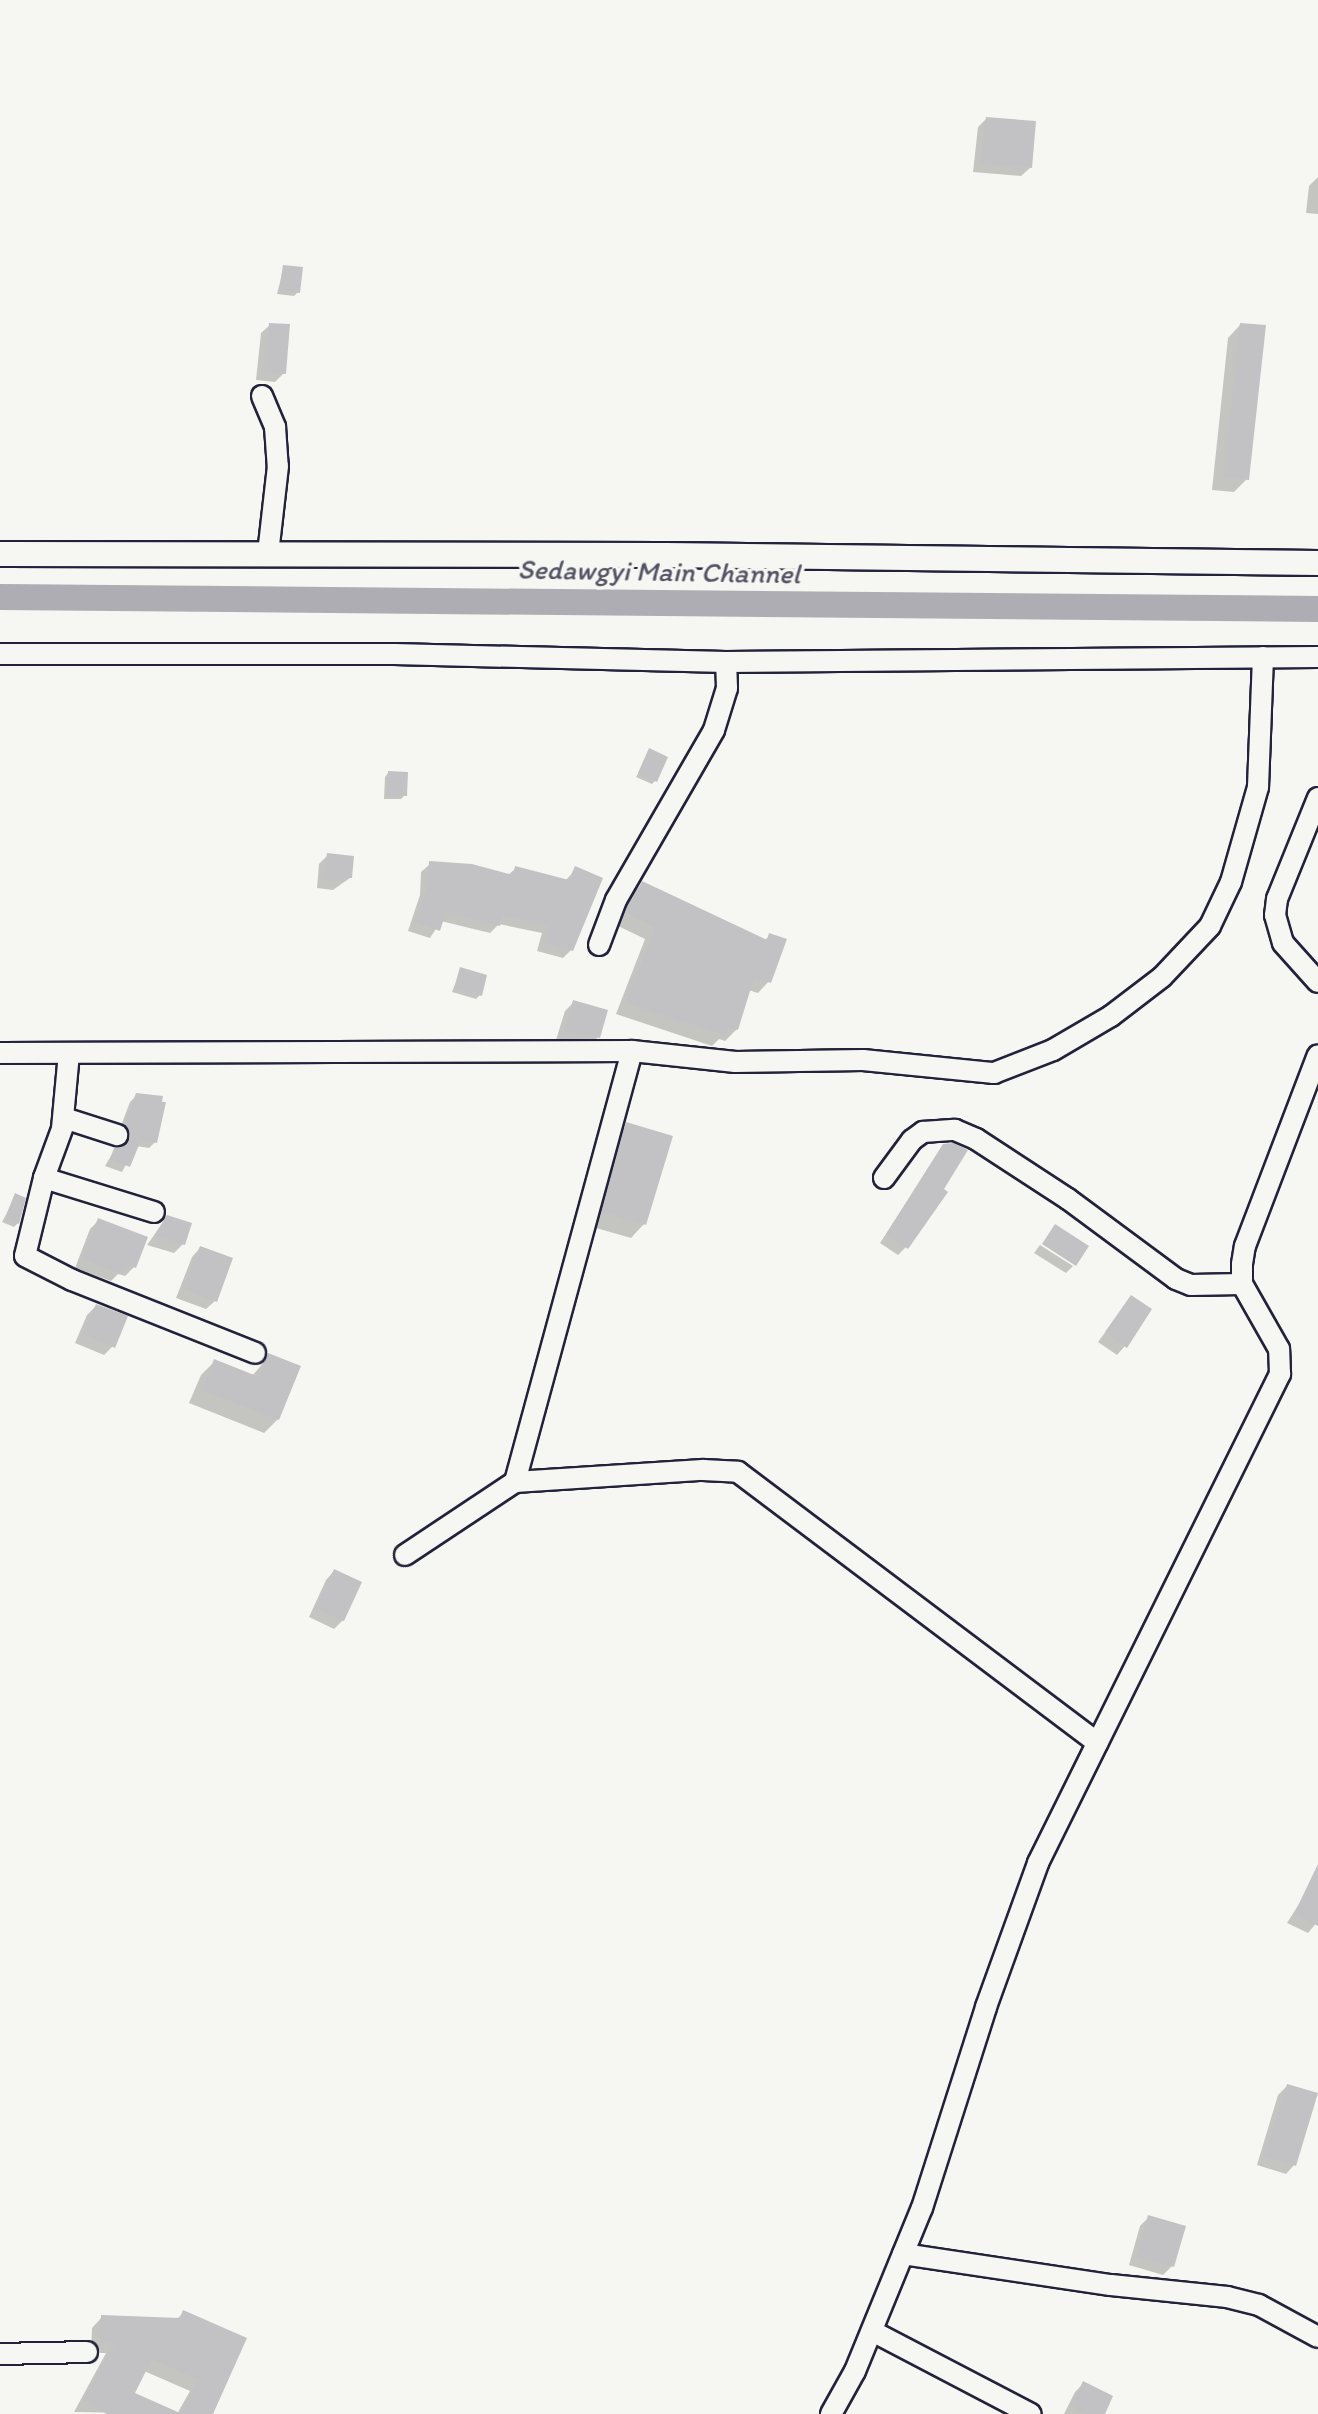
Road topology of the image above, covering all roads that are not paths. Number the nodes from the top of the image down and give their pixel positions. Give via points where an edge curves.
1 (262, 396) dead end
2 (0, 554) edge
3 (268, 554) junction
4 (1318, 563) edge
5 (0, 654) edge
6 (1263, 657) junction
7 (1318, 657) edge
8 (726, 662) junction
9 (1318, 798) edge
10 (599, 945) dead end
11 (1318, 982) edge
12 (632, 1051) junction
13 (0, 1053) edge
14 (69, 1053) junction
15 (1318, 1055) edge
16 (64, 1118) junction
17 (117, 1135) dead end
18 (44, 1178) junction
19 (884, 1178) dead end
20 (154, 1212) dead end
21 (1242, 1284) junction
22 (255, 1353) dead end
23 (515, 1482) junction
24 (405, 1555) dead end
25 (1097, 1743) junction
26 (903, 2254) junction
27 (872, 2331) junction
28 (1318, 2337) edge
29 (87, 2352) dead end
30 (0, 2354) edge
31 (831, 2414) edge
32 (1031, 2414) edge

1 - 3 street via 275,427 278,466
2 - 3 street
3 - 4 street
5 - 8 street via 394,654
6 - 7 street
6 - 8 street
6 - 12 street via 1258,787 1231,882 1210,926 1162,977 1111,1016 1053,1050 994,1073 863,1060 735,1062
8 - 10 street via 727,688 714,730 616,900
9 - 11 street via 1275,915 1283,943
12 - 14 street
12 - 23 street
13 - 14 street
14 - 16 street
15 - 21 street via 1245,1246
16 - 17 street
16 - 18 street
18 - 20 street
18 - 22 street via 25,1256
19 - 21 street via 923,1132 955,1130 1068,1199 1176,1279 1191,1285
21 - 25 street via 1279,1349 1280,1374
23 - 24 street
23 - 25 street via 738,1472
25 - 26 street via 1038,1863 1009,1939
26 - 27 street
26 - 28 street via 1227,2297 1259,2305
27 - 31 street
27 - 32 street
29 - 30 street

